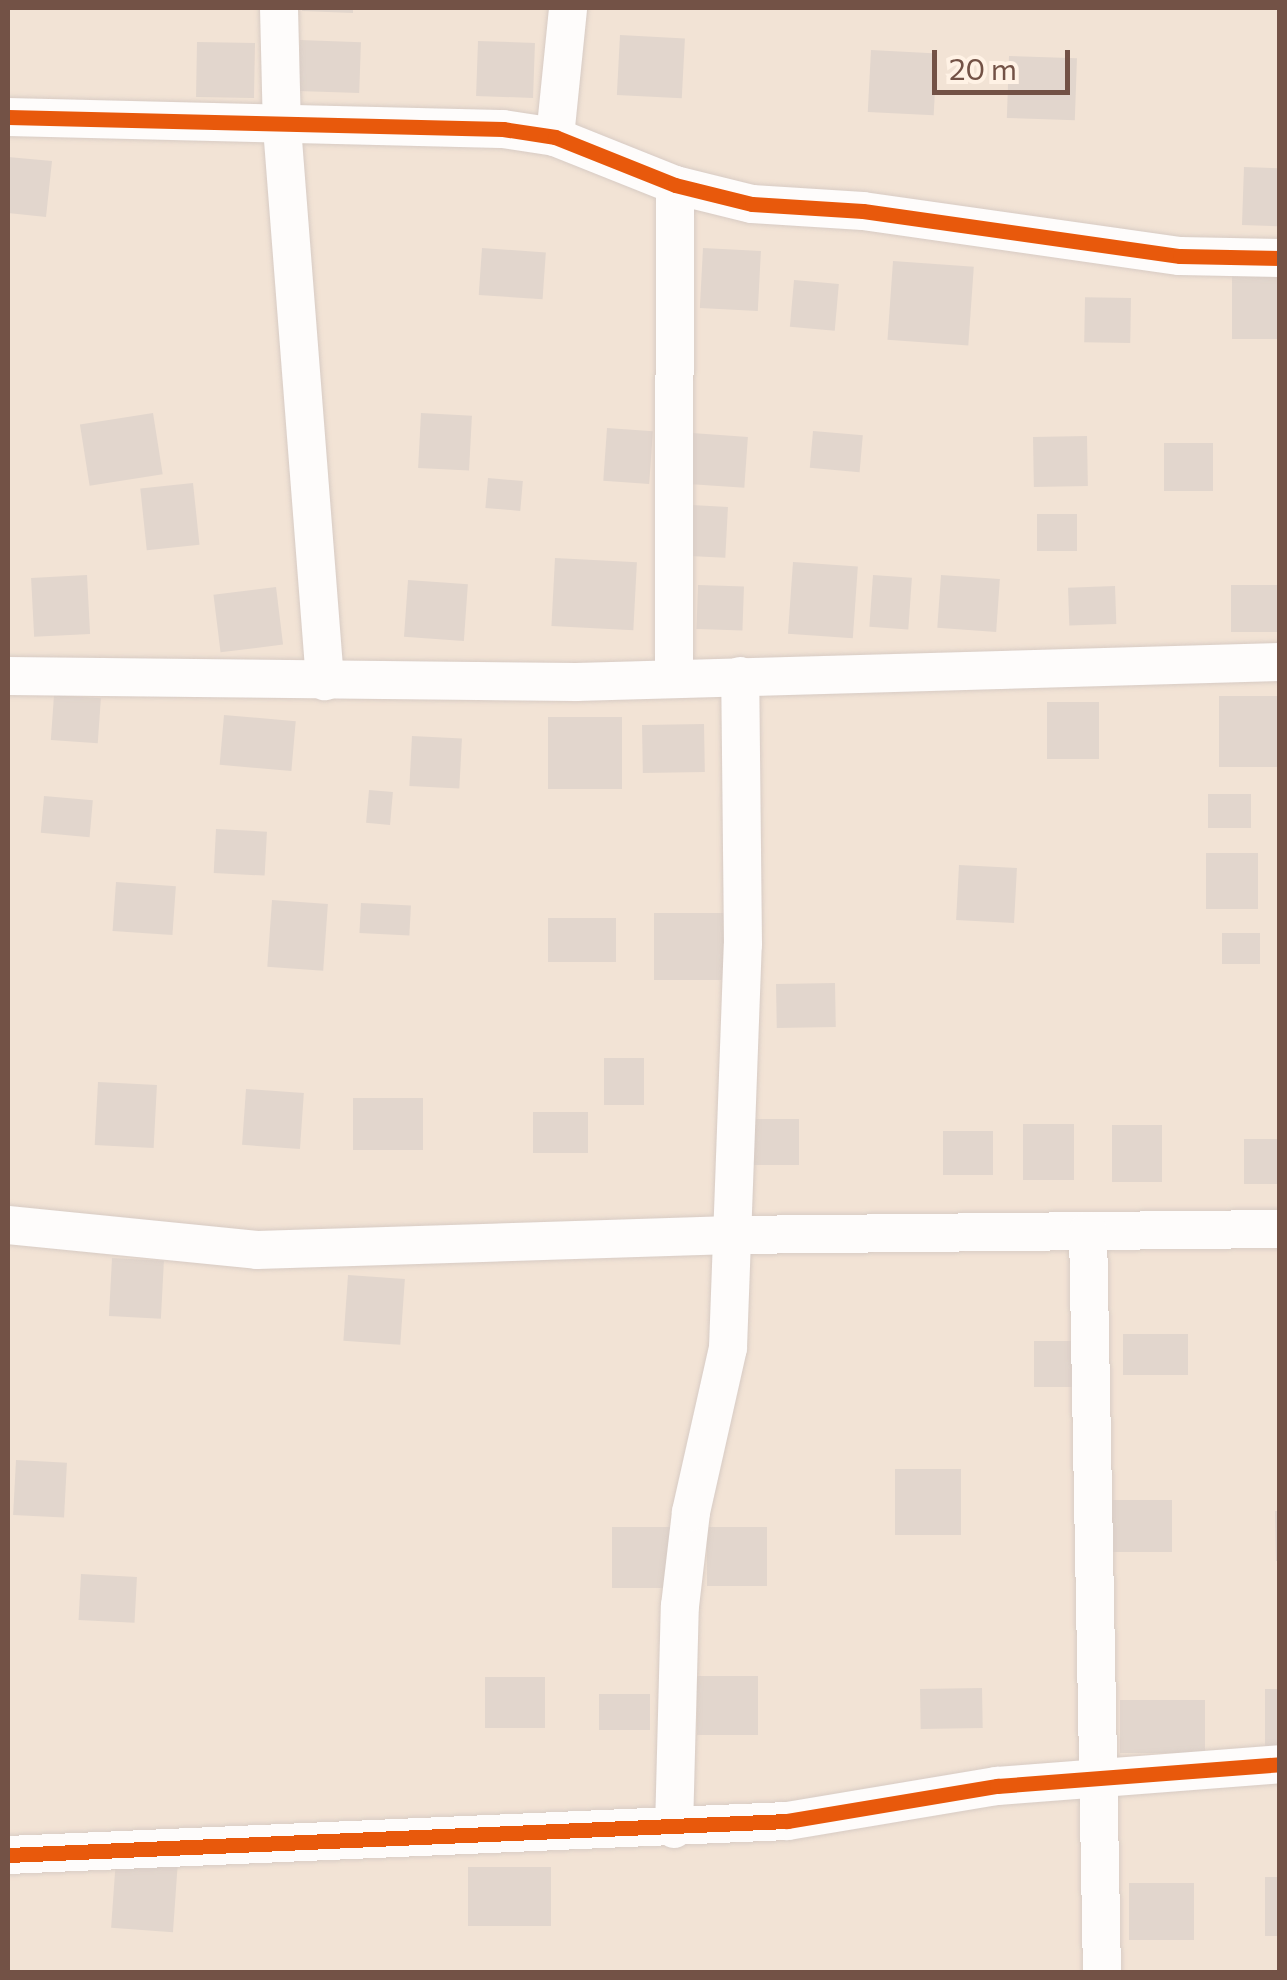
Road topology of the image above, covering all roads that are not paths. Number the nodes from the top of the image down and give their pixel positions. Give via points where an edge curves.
1 (279, 8) edge
2 (568, 8) edge
3 (8, 118) edge
4 (282, 127) junction
5 (555, 137) junction
6 (674, 186) junction
7 (1280, 258) edge
8 (1280, 662) edge
9 (8, 676) edge
10 (740, 676) junction
11 (674, 678) junction
12 (325, 680) junction
13 (8, 1224) edge
14 (1280, 1229) edge
15 (1088, 1231) junction
16 (732, 1235) junction
17 (1280, 1764) edge
18 (1101, 1776) junction
19 (674, 1829) junction
20 (8, 1855) edge
21 (1102, 1972) edge

1 - 4 street
2 - 5 street
3 - 4 street
4 - 5 street via 502,129
4 - 12 street
5 - 6 street
6 - 7 street via 752,204 863,211 1180,256
6 - 11 street
8 - 10 street
9 - 12 street
10 - 11 street
10 - 16 street via 743,946
11 - 12 street
13 - 16 street via 257,1250
14 - 15 street
15 - 16 street
15 - 18 street
16 - 19 street via 728,1348 691,1512 680,1606
17 - 18 street
18 - 19 street via 787,1821
18 - 21 street
19 - 20 street

